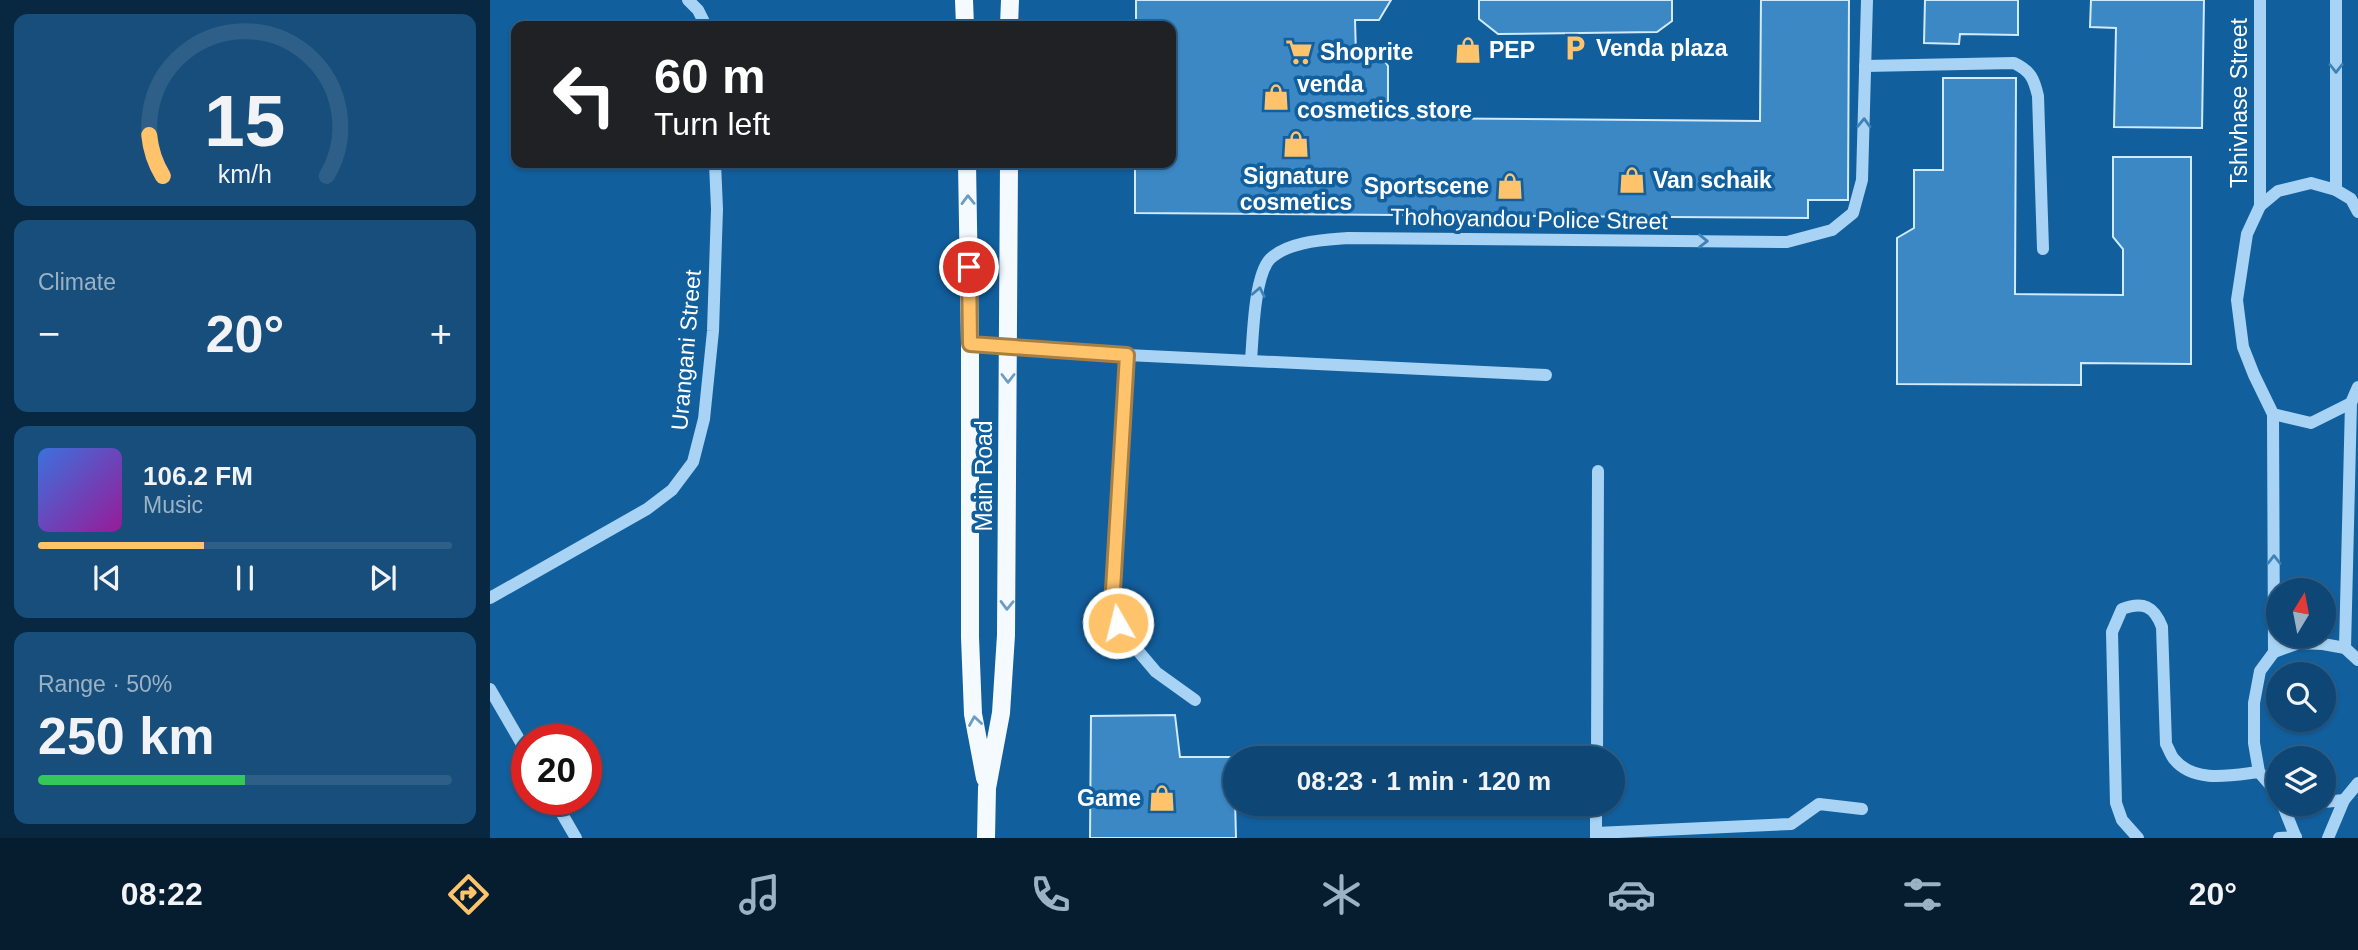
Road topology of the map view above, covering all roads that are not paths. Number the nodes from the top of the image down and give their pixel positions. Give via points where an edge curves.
1 (688, 0) edge
2 (964, 0) edge
3 (1010, 0) edge
4 (1867, 0) edge
5 (2260, 0) edge
6 (2336, 0) edge
7 (704, 21) edge
8 (965, 21) edge
9 (1009, 21) edge
10 (1865, 66) junction
11 (715, 168) edge
12 (967, 168) edge
13 (1009, 168) edge
14 (2336, 190) junction
15 (2260, 206) junction
16 (2358, 212) edge
17 (2043, 249) dead end
18 (970, 344) junction
19 (1009, 346) junction
20 (1127, 355) junction
21 (1251, 360) junction
22 (1546, 375) dead end
23 (2358, 387) edge
24 (2351, 403) junction
25 (2273, 414) junction
26 (1598, 471) dead end
27 (490, 598) edge
28 (2345, 648) junction
29 (2274, 652) junction
30 (2358, 660) edge
31 (490, 690) edge
32 (1195, 700) dead end
33 (511, 726) edge
34 (1597, 746) edge
35 (2259, 772) junction
36 (2266, 781) edge
37 (2358, 783) edge
38 (987, 788) junction
39 (2344, 800) junction
40 (2336, 801) edge
41 (1862, 808) dead end
42 (563, 815) edge
43 (1596, 816) edge
44 (2287, 816) edge
45 (1596, 835) edge
46 (2296, 837) edge
47 (576, 838) edge
48 (986, 838) edge
49 (2138, 838) edge
50 (2279, 838) edge
51 (2328, 838) edge

1 - 7 street
2 - 8 main road
3 - 9 main road
4 - 10 street, Thohoyandou Police Street
5 - 15 street, Tshivhase Street
6 -> 14 street
10 - 17 street via 2014,63 2029,70 2038,96
21 -> 10 street, Thohoyandou Police Street via 1259,285 1269,260 1313,242 1348,238 1787,242 1832,230 1853,213 1862,180
11 - 27 street, Urangani Street via 713,331 704,419 693,462 672,489 647,509
18 -> 12 main road, Main Road
13 - 19 main road, Main Road
14 - 15 street, Tshivhase Street via 2311,183 2278,191
14 - 16 street via 2351,199
15 - 25 street, Tshivhase Street via 2247,234 2237,300 2243,346
18 - 19 street
38 -> 18 main road, Main Road via 973,714 970,637
19 - 20 street
19 -> 38 main road, Main Road via 1006,635 1001,713
20 - 21 street
20 - 32 street via 1113,590 1118,623 1156,672
21 - 22 street
23 - 24 street
24 - 25 street via 2311,423
24 - 28 street
29 -> 25 street, Tshivhase Street
26 - 34 street
28 - 29 street via 2299,643
28 - 30 street
29 - 35 street, Tshivhase Street via 2260,671 2254,703
31 - 33 street
35 - 36 street
35 - 49 street via 2211,777 2174,760 2166,744 2158,615 2148,606 2122,609 2112,632 2116,803 2122,820
37 - 39 street
38 - 48 main road, Main Road
39 - 40 street
39 - 51 street
41 - 45 street via 1819,804 1791,824
42 - 47 street
43 - 45 street
44 - 46 street
46 - 50 street

